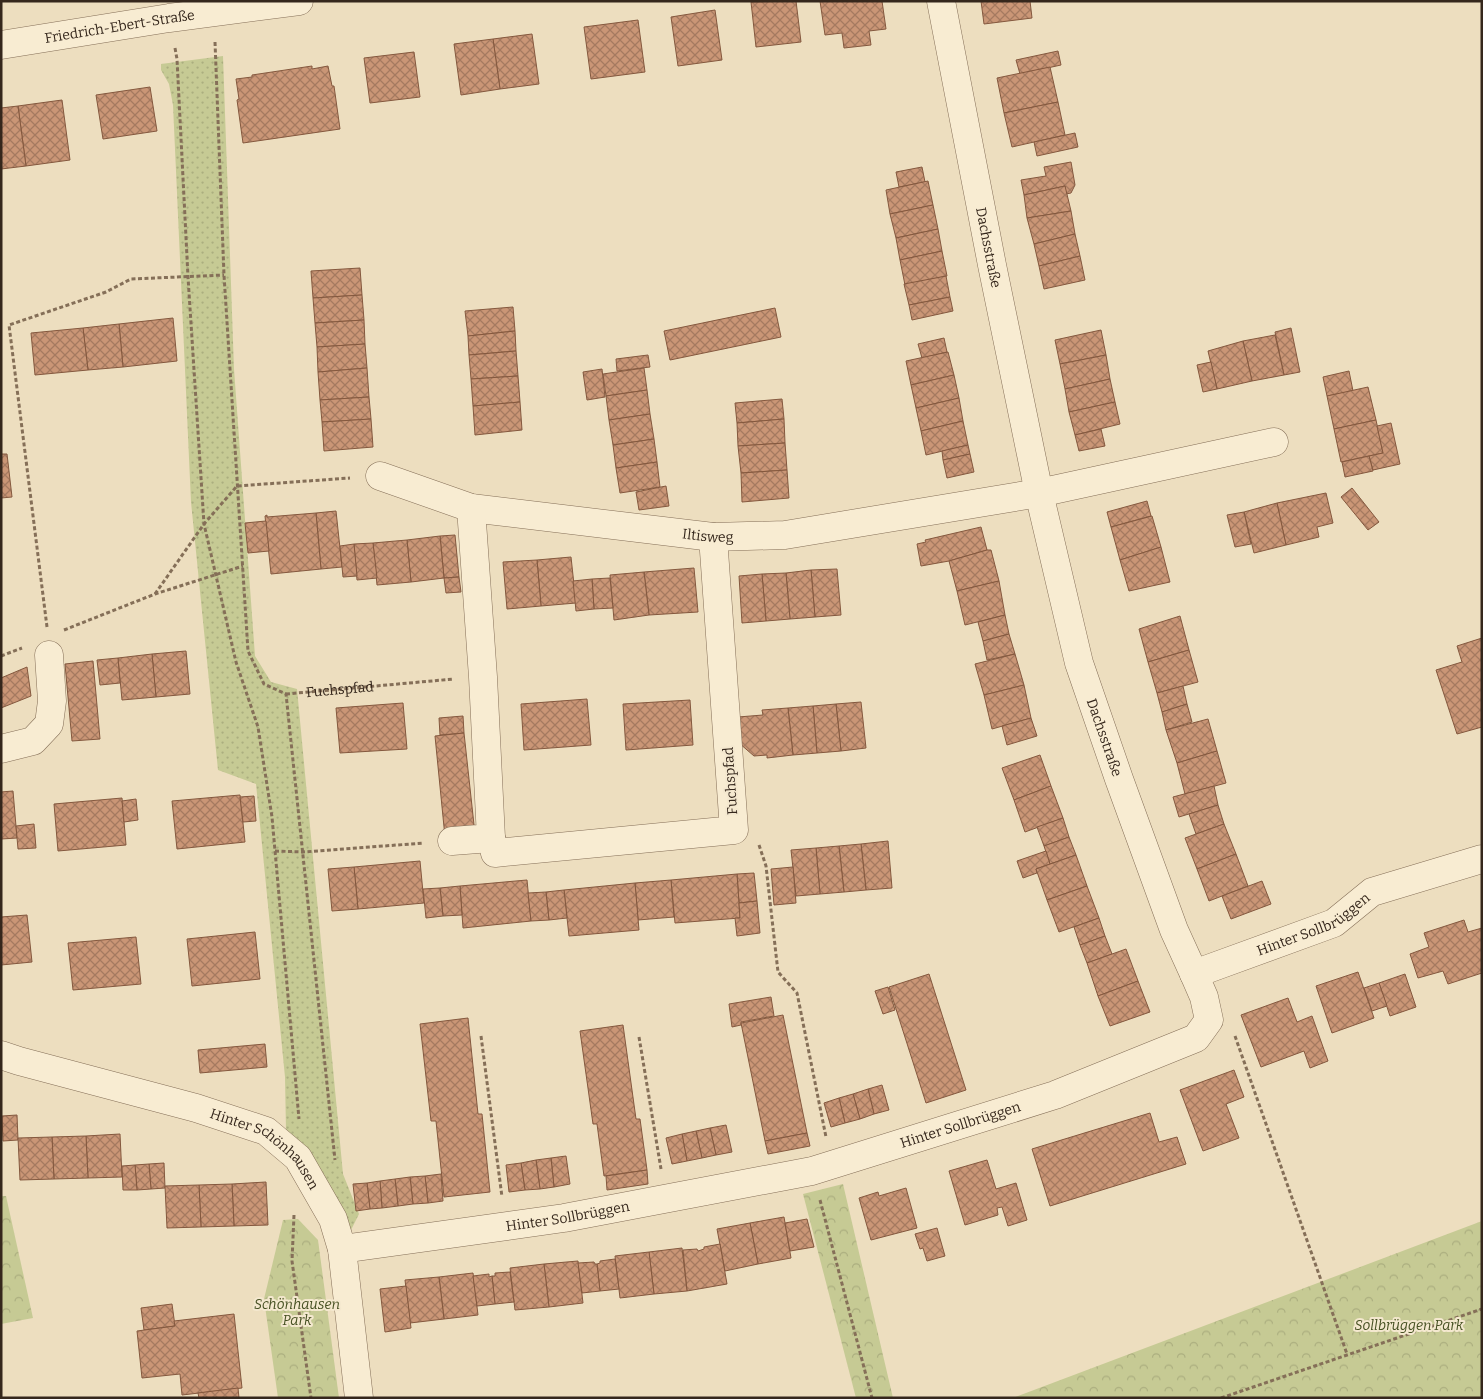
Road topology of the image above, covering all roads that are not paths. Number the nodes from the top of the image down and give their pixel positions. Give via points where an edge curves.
1 (299, 1) edge
2 (940, 1) edge
3 (193, 12) edge
4 (1, 45) edge
5 (1274, 442) dead end
6 (380, 476) road end
7 (1039, 493) junction
8 (472, 508) junction
9 (713, 537) junction
10 (48, 646) road end
11 (1, 749) edge
12 (491, 838) junction
13 (452, 841) road end
14 (1482, 859) edge
15 (1194, 974) junction
16 (1, 1054) edge
17 (342, 1249) junction
18 (359, 1398) edge

1 - 3 street, Friedrich-Ebert-Straße
2 - 7 street, Dachsstraße
3 - 4 street, Friedrich-Ebert-Straße
5 - 7 street
6 - 8 street, Iltisweg
7 - 9 street, Iltisweg via 785,535
7 - 15 street, Dachsstraße via 1079,663 1174,930
8 - 9 street, Iltisweg
8 - 12 street
9 - 12 street, Fuchspfad via 734,830 495,853
10 - 11 street via 52,701 49,724 33,741
12 - 13 street
14 - 15 street, Hinter Sollbrüggen via 1372,892 1334,923
15 - 17 street, Hinter Sollbrüggen via 1209,1020 1196,1038 1055,1095 822,1168 564,1218
16 - 17 street, Hinter Schönhausen via 196,1108 266,1131 298,1158 333,1219
17 - 18 street, Hinter Schönhausen

